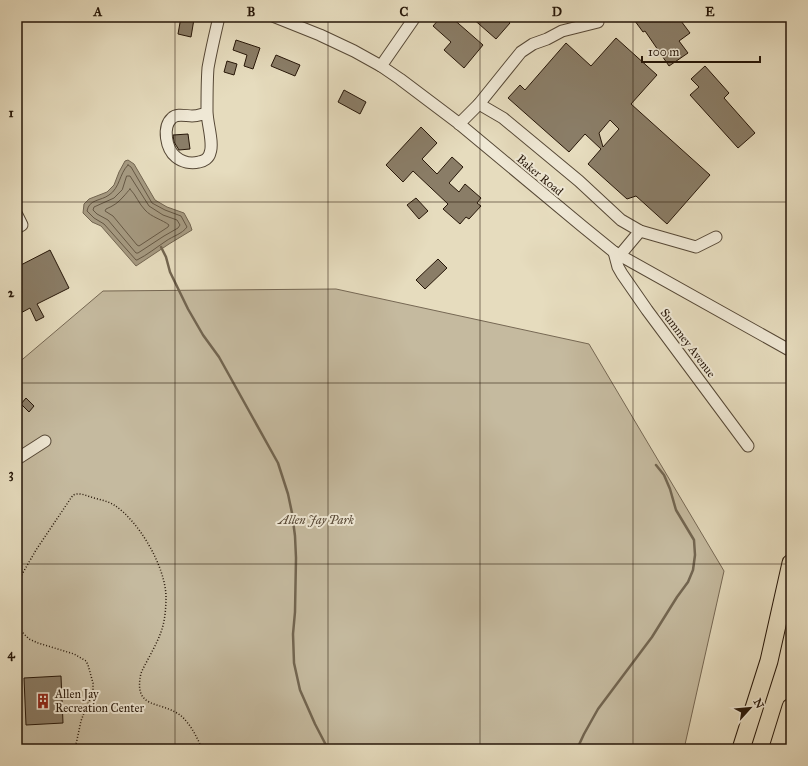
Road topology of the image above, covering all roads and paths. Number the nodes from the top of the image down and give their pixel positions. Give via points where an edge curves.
1 (219, 17) edge
2 (275, 17) edge
3 (415, 17) edge
4 (296, 21) edge
5 (598, 22) dead end
6 (381, 66) junction
7 (479, 104) junction
8 (207, 113) junction
9 (459, 124) junction
10 (17, 215) edge
11 (17, 228) edge
12 (640, 231) junction
13 (716, 237) dead end
14 (617, 253) junction
15 (786, 348) edge
16 (45, 441) dead end
17 (748, 446) dead end
18 (17, 459) edge
19 (791, 563) edge
20 (17, 583) edge
21 (17, 626) edge
22 (791, 707) edge
23 (75, 749) edge
24 (202, 749) edge
25 (741, 749) edge
26 (778, 749) edge

1 - 8 street via 208,69
2 - 4 street, Baker Road
3 - 6 street
4 - 6 street, Baker Road
5 - 7 street via 562,31 520,52
6 - 9 street, Baker Road
7 - 9 street
7 - 12 street via 503,118 579,181 621,220
8 - 8 street via 177,115 168,125 167,140 171,151 184,162 194,163 209,157 211,143
9 - 14 street, Baker Road
10 - 11 street via 22,225
12 - 13 street via 696,247
12 - 14 street
14 - 15 street, Baker Road
14 - 17 street, Summey Avenue via 618,267 622,274
16 - 18 street
19 - 25 highway via 769,661
20 - 24 path via 73,496 79,494 115,505 139,530 150,547 158,561 166,594 164,622 141,674 140,692 145,700 171,710 185,720
21 - 23 path via 30,639 74,654 88,665 93,693 81,722
22 - 26 highway

